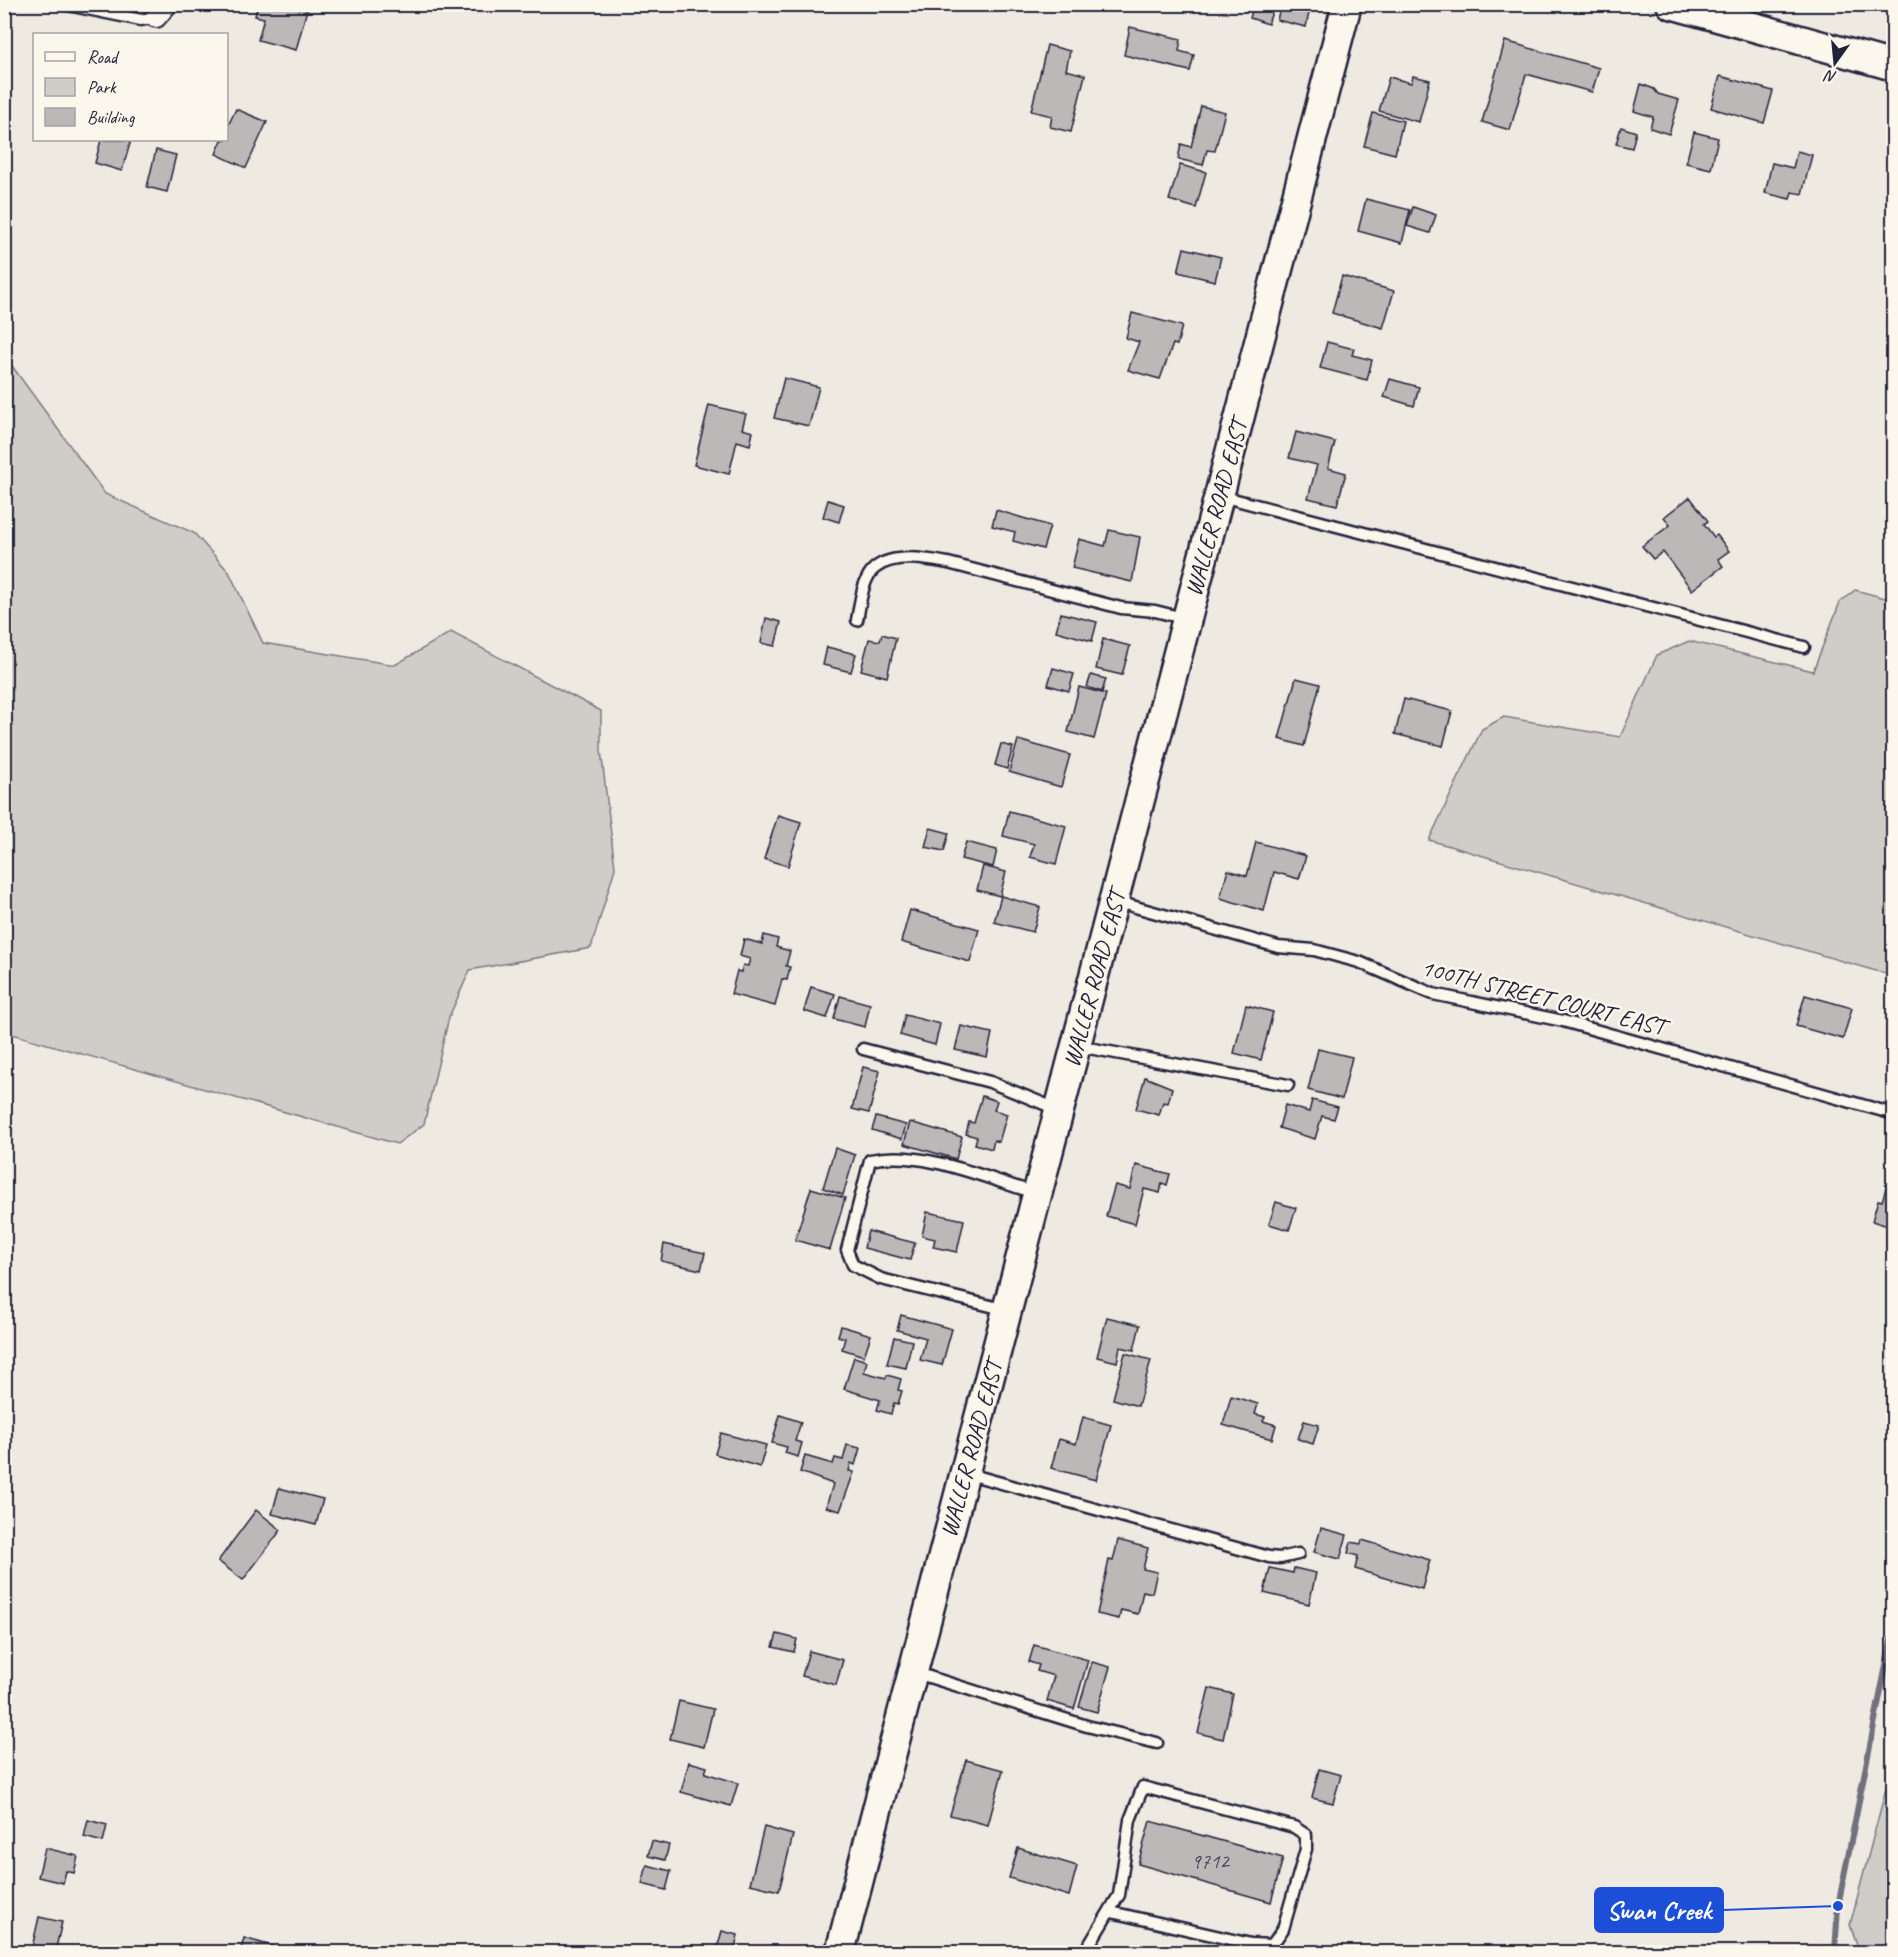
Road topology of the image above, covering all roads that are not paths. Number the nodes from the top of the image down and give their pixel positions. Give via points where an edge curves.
1 (63, 4) edge
2 (1347, 4) edge
3 (1671, 4) edge
4 (161, 11) edge
5 (1893, 66) edge
6 (1219, 496) junction
7 (857, 620) dead end
8 (1187, 620) junction
9 (1804, 648) dead end
10 (1114, 901) junction
11 (1077, 1046) junction
12 (863, 1049) dead end
13 (1287, 1085) dead end
14 (1059, 1110) junction
15 (1893, 1114) edge
16 (1038, 1194) junction
17 (1008, 1310) junction
18 (965, 1473) junction
19 (1298, 1554) dead end
20 (913, 1672) junction
21 (1157, 1743) dead end
22 (1111, 1912) junction
23 (840, 1953) edge
24 (1085, 1953) edge

1 - 4 lane via 141,20
2 - 6 street, WALLER ROAD EAST
3 - 5 street
6 - 8 street, WALLER ROAD EAST
6 - 9 lane
7 - 8 lane via 868,577 875,568 891,561 919,558 1121,608 1155,611
8 - 10 street, WALLER ROAD EAST
10 - 11 street, WALLER ROAD EAST
10 - 15 lane, 100TH STREET COURT EAST via 1278,947 1314,950 1359,962 1433,994 1563,1021
11 - 13 lane
11 - 14 street, WALLER ROAD EAST
12 - 14 lane via 990,1082
14 - 16 street, WALLER ROAD EAST
16 - 17 street, WALLER ROAD EAST
16 - 17 lane via 916,1158 887,1156 870,1160 847,1250 853,1265 881,1279
17 - 18 street, WALLER ROAD EAST
18 - 19 lane via 1269,1557
18 - 20 street, WALLER ROAD EAST
20 - 21 lane via 1087,1726
20 - 23 street, WALLER ROAD EAST
22 - 22 lane via 1119,1895 1130,1820 1143,1787 1294,1827 1306,1835 1306,1849 1283,1929 1272,1945 1251,1944
22 - 24 lane

